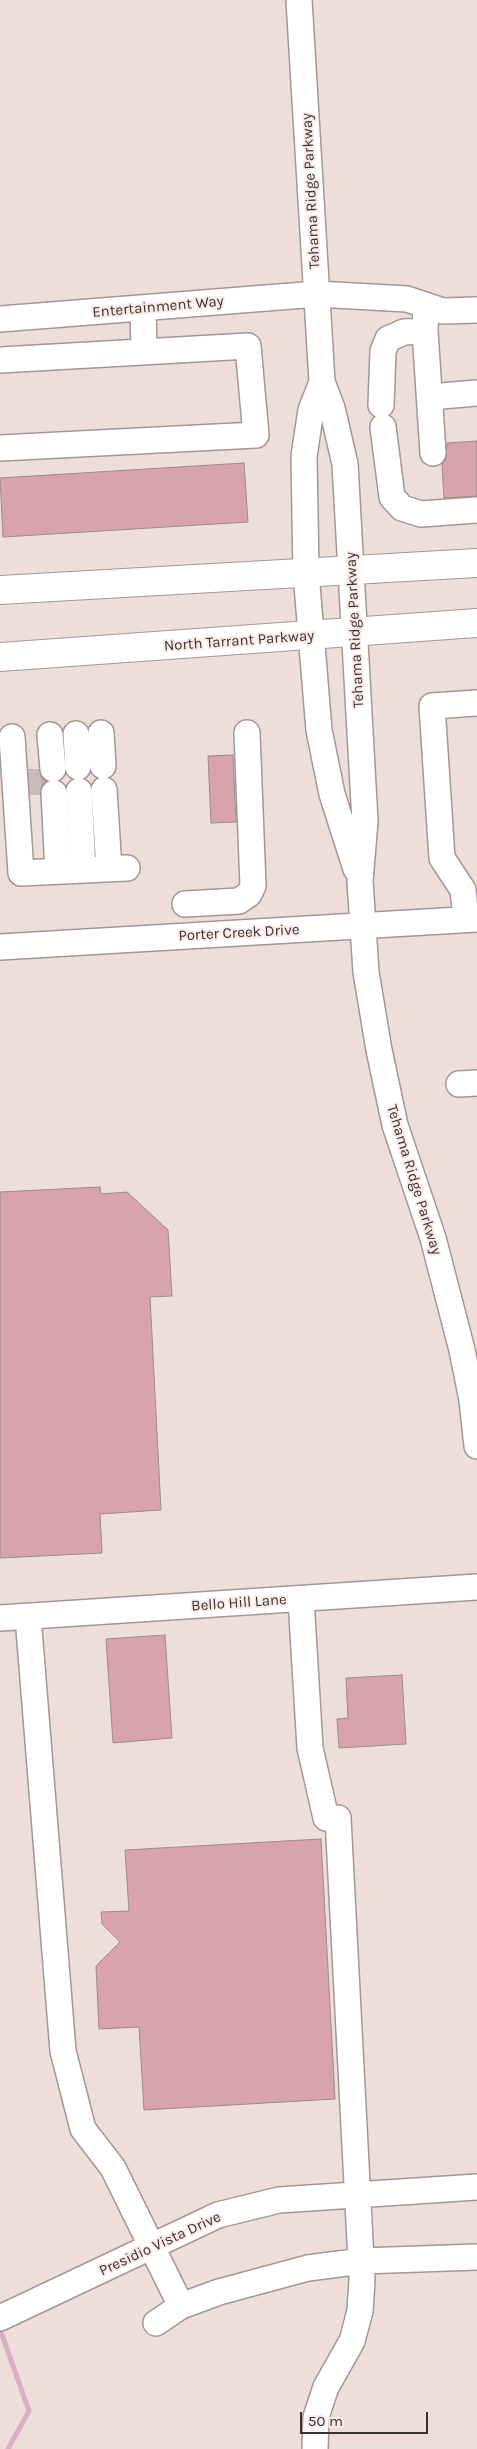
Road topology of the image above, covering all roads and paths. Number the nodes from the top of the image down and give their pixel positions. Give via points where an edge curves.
1 (300, 0) edge
2 (317, 294) junction
3 (426, 306) junction
4 (143, 308) junction
5 (477, 310) edge
6 (0, 319) edge
7 (425, 331) junction
8 (144, 352) junction
9 (0, 360) edge
10 (322, 382) junction
11 (477, 393) edge
12 (430, 397) junction
13 (0, 448) edge
14 (433, 453) dead end
15 (477, 510) edge
16 (477, 563) edge
17 (352, 570) junction
18 (306, 573) junction
19 (0, 590) edge
20 (477, 623) edge
21 (355, 632) junction
22 (311, 636) junction
23 (0, 657) edge
24 (477, 703) edge
25 (101, 733) dead end
26 (246, 733) dead end
27 (76, 734) dead end
28 (50, 735) dead end
29 (28, 770) tunnel mouth
30 (29, 795) tunnel mouth
31 (83, 870) junction
32 (58, 872) junction
33 (27, 873) junction
34 (360, 881) junction
35 (185, 904) dead end
36 (472, 919) edge
37 (363, 926) junction
38 (0, 946) edge
39 (470, 1350) edge
40 (477, 1446) edge
41 (477, 1587) edge
42 (301, 1599) junction
43 (28, 1617) junction
44 (0, 1618) edge
45 (477, 2187) edge
46 (358, 2195) junction
47 (150, 2246) junction
48 (477, 2256) edge
49 (362, 2261) junction
50 (181, 2306) junction
51 (0, 2318) edge
52 (156, 2323) dead end
53 (315, 2449) edge

1 - 2 street, Tehama Ridge Parkway
2 - 3 street, Entertainment Way via 408,299
2 - 4 street, Entertainment Way
2 - 10 street, Tehama Ridge Parkway
3 - 5 street, Entertainment Way via 443,311
3 - 7 street
4 - 6 street, Entertainment Way
4 - 8 street
7 - 12 street
7 - 15 street via 404,332 388,339 383,351 382,416 392,497 402,508 421,514
8 - 9 street
8 - 13 street via 248,346 256,434
10 - 17 street, Tehama Ridge Parkway via 332,408 345,464
10 - 18 street, Tehama Ridge Parkway via 311,410 304,456
11 - 12 street
12 - 14 street
16 - 17 main road
17 - 18 main road
17 - 21 street, Tehama Ridge Parkway
18 - 19 main road
18 - 22 street, Tehama Ridge Parkway
20 - 21 main road, North Tarrant Parkway
21 - 22 main road, North Tarrant Parkway
21 - 34 street, Tehama Ridge Parkway via 365,821
22 - 23 main road, North Tarrant Parkway
22 - 34 street, Tehama Ridge Parkway via 321,740 332,794
24 - 36 street via 432,706 442,858 463,890
25 - 31 street via 104,778 118,869
26 - 35 street via 253,886 250,894 239,901
27 - 31 street
28 - 32 street
29 - 33 street via 19,737
30 - 33 street
31 - 32 street
32 - 33 street
34 - 37 street, Tehama Ridge Parkway
36 - 37 street, Porter Creek Drive
37 - 38 street, Porter Creek Drive
37 - 39 street, Tehama Ridge Parkway via 366,972 395,1125
39 - 40 street, Tehama Ridge Parkway
41 - 42 street, Bello Hill Lane
42 - 43 street, Bello Hill Lane
42 - 46 street via 310,1748 332,1818
43 - 44 street, Bello Hill Lane
43 - 47 street via 63,2051 83,2129 113,2168
45 - 46 street, Presidio Vista Drive
46 - 47 street, Presidio Vista Drive via 271,2202 218,2215
46 - 49 street
47 - 50 street
47 - 51 street, Presidio Vista Drive
48 - 49 street
49 - 50 street via 308,2268 218,2292
49 - 53 street via 360,2311 352,2341 326,2386 316,2417
50 - 52 street

